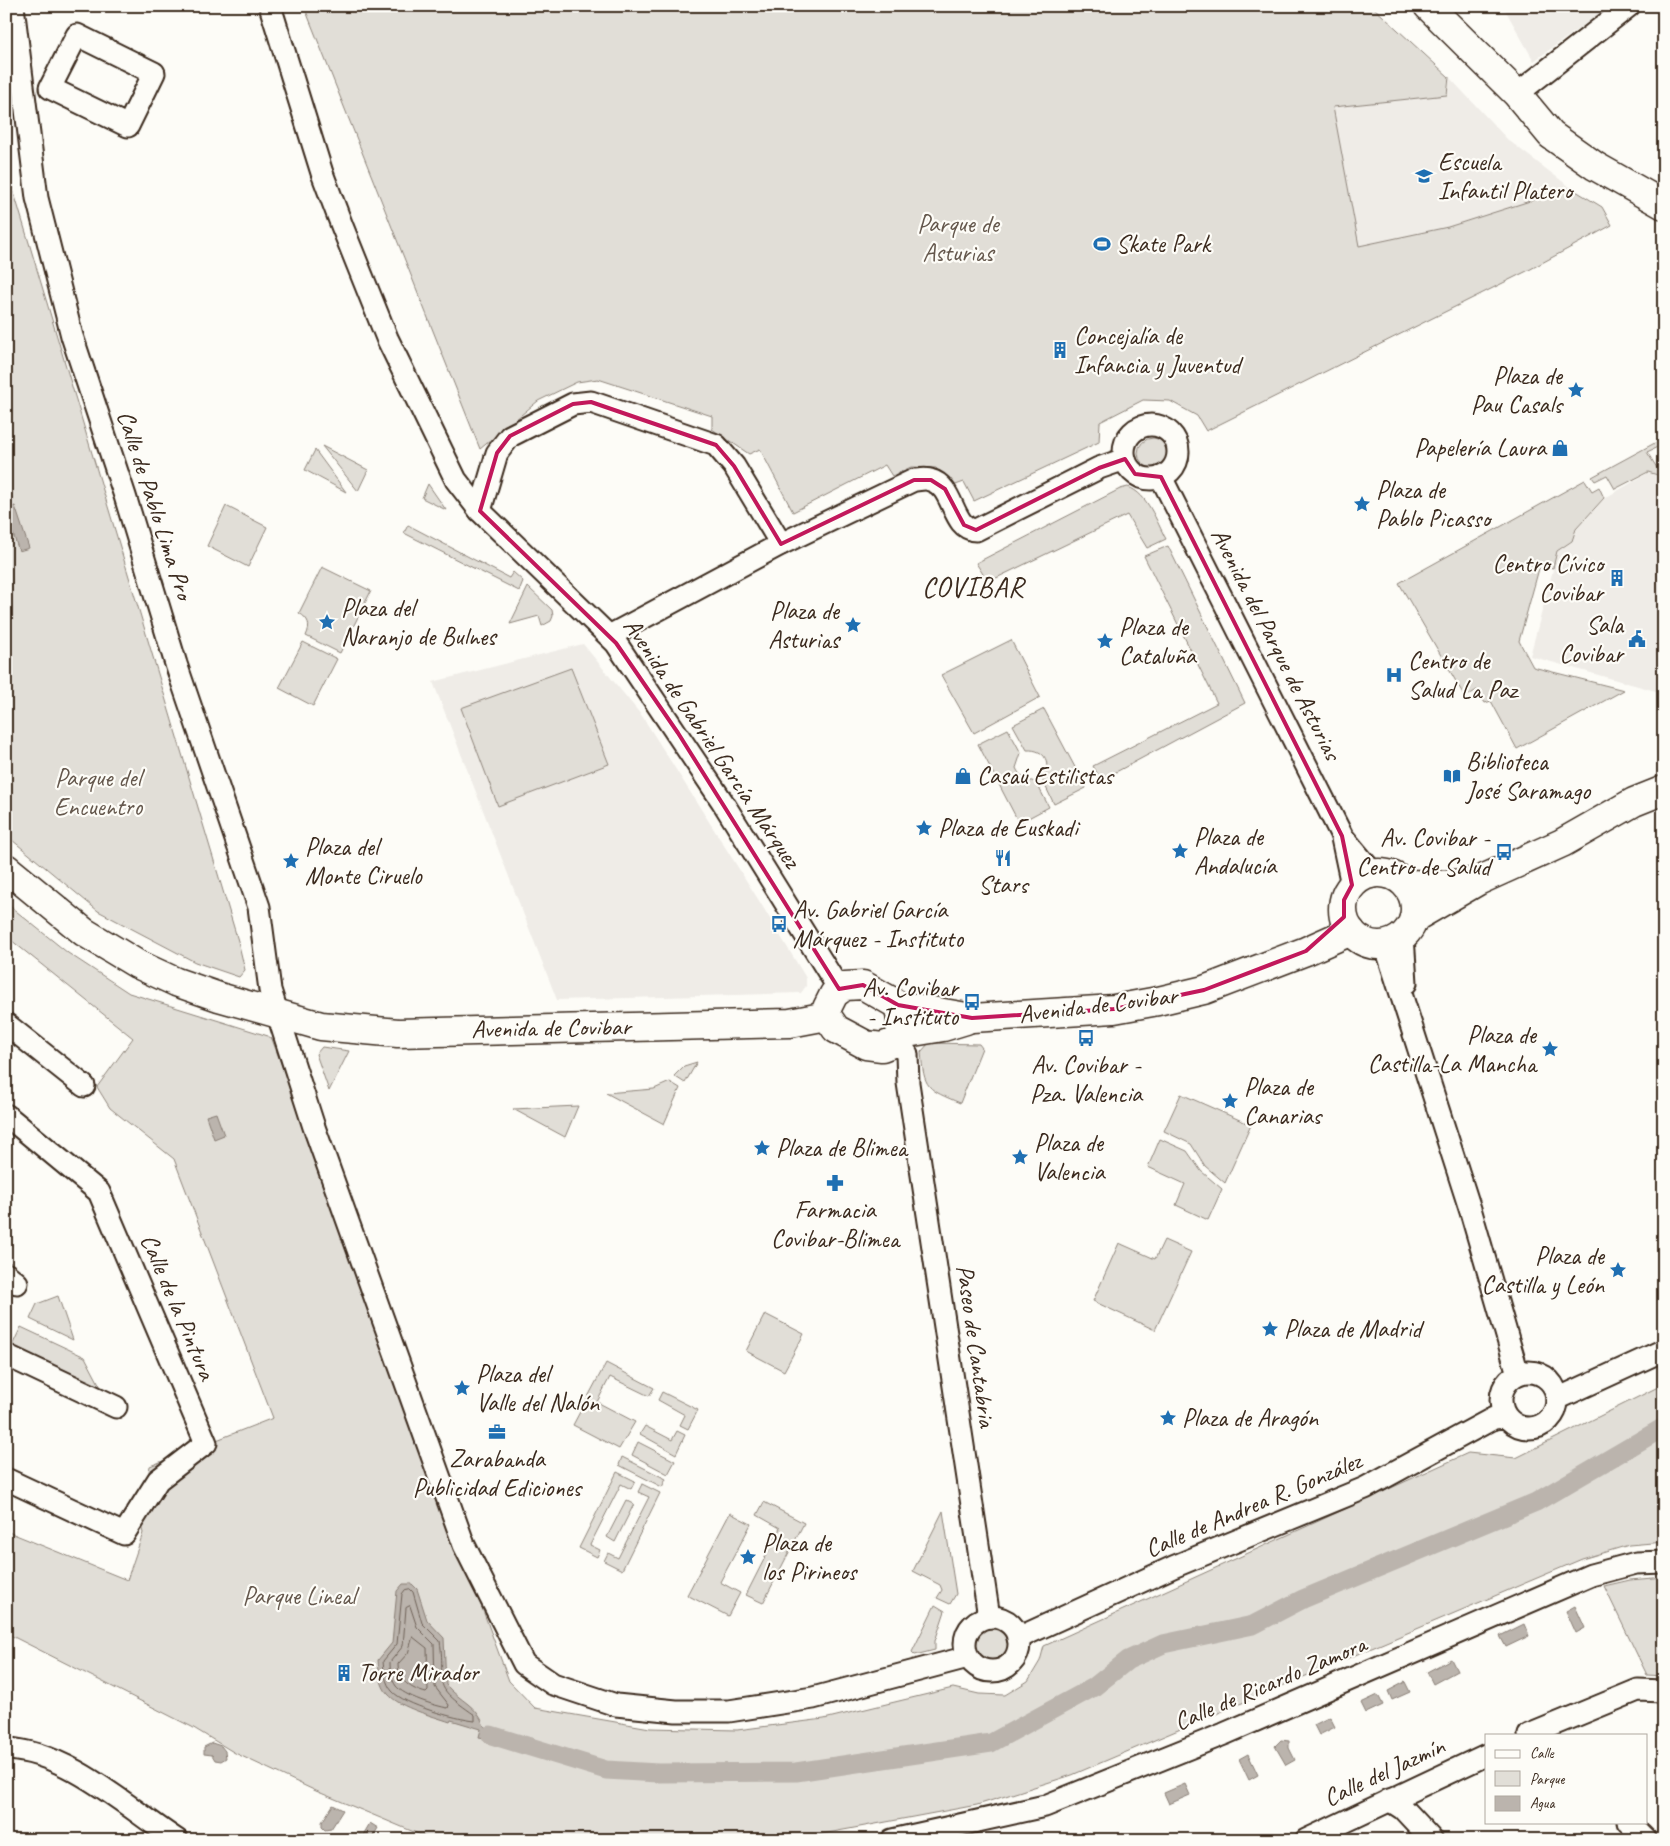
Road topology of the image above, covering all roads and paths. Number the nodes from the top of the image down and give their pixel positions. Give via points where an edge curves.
1 (13, 6) edge
2 (270, 6) edge
3 (1428, 6) edge
4 (1629, 6) edge
5 (154, 73) joint
6 (1517, 94) junction
7 (1664, 205) edge
8 (1125, 459) junction
9 (1162, 477) junction
10 (480, 511) junction
11 (781, 544) junction
12 (610, 635) junction
13 (1664, 776) edge
14 (1664, 790) edge
15 (1634, 802) junction
16 (6, 868) edge
17 (1362, 879) junction
18 (1478, 881) junction
19 (1406, 884) junction
20 (1348, 924) junction
21 (1401, 933) junction
22 (839, 989) junction
23 (898, 1005) junction
24 (277, 1013) junction
25 (827, 1016) junction
26 (972, 1018) junction
27 (6, 1024) edge
28 (894, 1041) junction
29 (84, 1086) dead end
30 (6, 1115) edge
31 (1664, 1350) edge
32 (6, 1355) edge
33 (1518, 1374) junction
34 (1557, 1399) junction
35 (116, 1407) dead end
36 (1505, 1417) junction
37 (6, 1479) edge
38 (1664, 1562) edge
39 (989, 1617) junction
40 (1018, 1638) junction
41 (968, 1657) junction
42 (1664, 1691) edge
43 (1549, 1730) edge
44 (1533, 1734) edge
45 (6, 1749) edge
46 (1485, 1755) edge
47 (1389, 1800) junction
48 (1630, 1824) edge
49 (177, 1840) edge
50 (892, 1840) edge
51 (1306, 1840) edge
52 (1432, 1840) edge
53 (1646, 1840) edge

1 - 24 street, Calle de Pablo Lima Pro via 37,198 72,336 176,664 259,908 267,975
2 - 10 street, Avenida de Gabriel García Márquez via 322,173 387,338 456,480
3 - 6 street
4 - 6 street
5 - 5 street via 128,126 50,88 77,35
6 - 7 street via 1551,135 1594,166
8 - 9 street via 1135,474 1152,479
8 - 9 street via 1124,450 1131,434 1146,425 1163,427 1170,432 1178,448 1174,466
8 - 11 street via 1099,468 976,530 964,525 944,489 931,480 914,480
9 - 17 street, Avenida del Parque de Asturias
10 - 11 street via 497,453 510,436 573,404 591,402 716,445 734,466
10 - 12 street, Avenida de Gabriel García Márquez
11 - 12 street
12 - 22 street, Avenida de Gabriel García Márquez via 688,748
13 - 15 street
14 - 15 street
15 - 18 street via 1562,843
16 - 24 street, Avenida de Covibar via 84,932 137,964 176,982
17 - 19 street via 1391,874
17 - 20 street via 1344,900
18 - 19 street via 1446,885
18 - 21 street
19 - 21 street via 1414,900
20 - 21 street via 1361,940 1373,944
20 - 26 street, Avenida de Covibar via 1306,951 1204,990 1085,1012
21 - 33 street via 1408,1011
22 - 23 street via 863,986
22 - 25 street via 830,1000
23 - 26 street, Avenida de Covibar
23 - 28 street via 902,1020
24 - 25 street, Avenida de Covibar via 321,1026 398,1033 790,1023
24 - 41 street, Calle de Pablo Lima Pro via 464,1545 524,1664 553,1684 616,1705 676,1711 729,1711 813,1698
25 - 28 street via 836,1029 866,1045
26 - 28 street, Avenida de Covibar
27 - 29 street
28 - 39 street, Paseo de Cantabria via 908,1083
30 - 37 street, Calle de la Pintura via 99,1192 206,1442 158,1480 124,1534
31 - 34 street
32 - 35 street
33 - 34 street via 1544,1376 1551,1382
33 - 36 street via 1502,1392
34 - 36 street via 1552,1416 1538,1427 1520,1428
36 - 40 street, Calle de Andrea R. González via 1494,1418 1365,1488 1173,1567
38 - 50 street, Calle de Ricardo Zamora via 1636,1563 1591,1575 1224,1734 1045,1806
39 - 40 street via 1008,1622
39 - 41 street via 968,1631 965,1644
40 - 41 street via 1019,1650 1014,1660 996,1671 975,1665
42 - 43 street via 1638,1690
43 - 44 street
45 - 49 street via 34,1753 85,1778
46 - 47 street, Calle del Jazmín
47 - 51 street, Calle del Jazmín
47 - 52 street via 1403,1809
48 - 53 street

